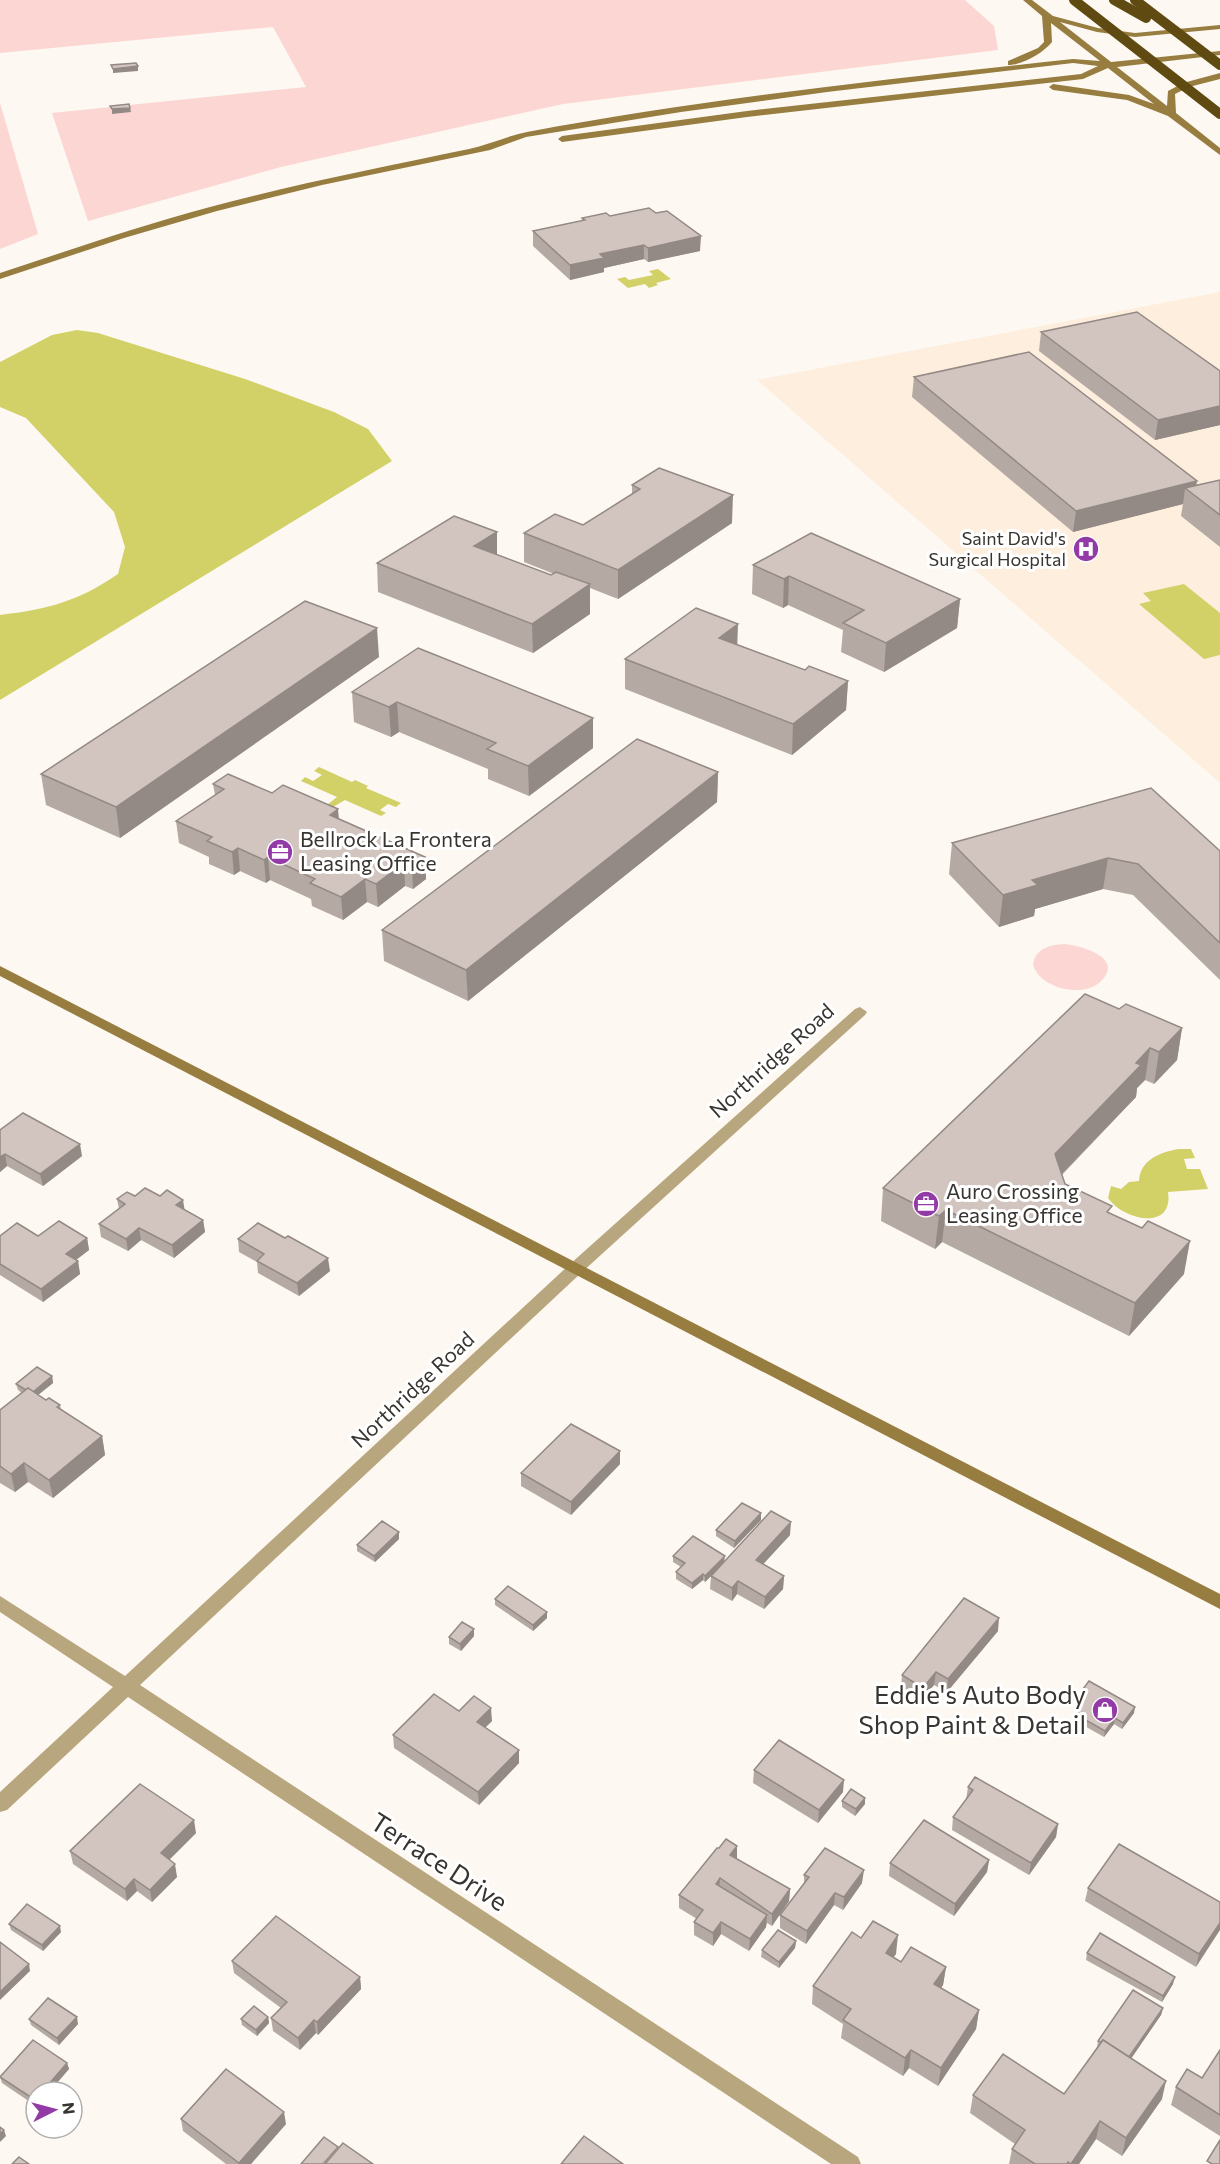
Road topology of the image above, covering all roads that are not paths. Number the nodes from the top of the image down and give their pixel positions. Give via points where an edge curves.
1 (1027, 0) edge
2 (1074, 0) edge
3 (1114, 0) edge
4 (1135, 0) edge
5 (1046, 15) junction
6 (1220, 27) edge
7 (1184, 39) junction
8 (1220, 53) edge
9 (1109, 65) junction
10 (1220, 65) edge
11 (988, 71) junction
12 (1220, 76) edge
13 (1020, 84) junction
14 (1172, 114) junction
15 (1220, 114) edge
16 (490, 147) junction
17 (1220, 152) edge
18 (0, 276) edge
19 (0, 970) edge
20 (860, 1012) dead end
21 (575, 1269) junction
22 (0, 1602) edge
23 (1220, 1602) edge
24 (126, 1688) junction
25 (0, 1804) edge
26 (850, 2164) edge

1 - 5 main road
2 - 15 highway, bridge
3 - 7 highway, bridge
4 - 7 highway, bridge
5 - 6 main road via 1097,30 1135,35
5 - 9 main road
5 - 11 main road via 1048,42 1041,50
7 - 10 highway, bridge
8 - 9 main road
9 - 11 main road via 1073,61
9 - 13 main road via 1083,76
9 - 14 main road
11 - 16 main road via 681,109 524,135
12 - 14 main road via 1186,84 1171,93
13 - 14 main road via 1102,92
13 - 16 main road
14 - 17 main road
16 - 18 main road via 214,209
19 - 21 main road
20 - 21 street, Northridge Road
21 - 23 main road
21 - 24 street, Northridge Road
22 - 24 street, Terrace Drive
24 - 25 street, Northridge Road
24 - 26 street, Terrace Drive

